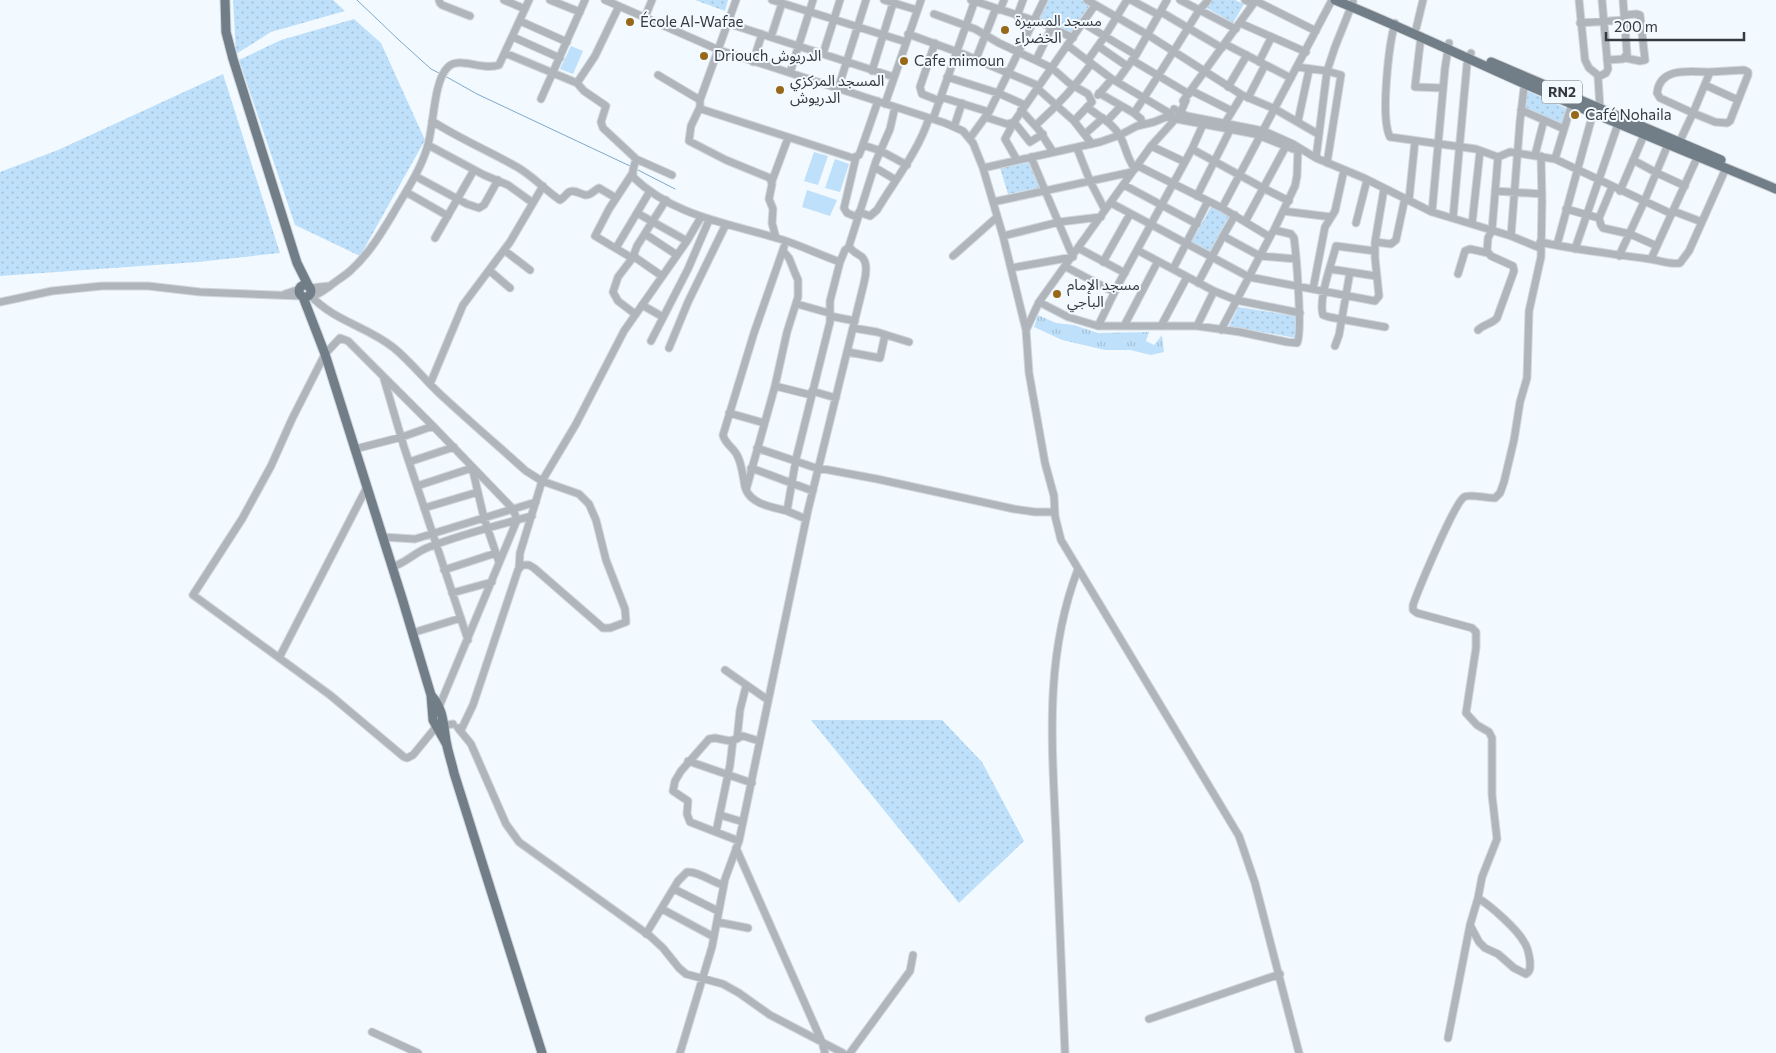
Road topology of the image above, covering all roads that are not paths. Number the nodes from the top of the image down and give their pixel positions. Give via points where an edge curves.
1 (225, 0) edge
2 (439, 0) edge
3 (504, 0) edge
4 (529, 0) edge
5 (550, 0) edge
6 (584, 0) edge
7 (605, 0) edge
8 (652, 0) edge
9 (736, 0) edge
10 (813, 0) edge
11 (840, 0) edge
12 (866, 0) edge
13 (884, 0) edge
14 (920, 0) edge
15 (974, 0) edge
16 (1004, 0) edge
17 (1023, 0) edge
18 (1044, 0) edge
19 (1087, 0) edge
20 (1127, 0) edge
21 (1131, 0) edge
22 (1167, 0) edge
23 (1180, 0) edge
24 (1208, 0) edge
25 (1245, 0) edge
26 (1333, 0) edge
27 (1423, 0) edge
28 (1579, 0) edge
29 (1602, 0) edge
30 (1623, 0) edge
31 (777, 1) edge
32 (893, 2) edge
33 (1255, 2) edge
34 (1351, 3) edge
35 (619, 6) junction
36 (1095, 6) junction
37 (525, 9) junction
38 (998, 9) junction
39 (1199, 9) junction
40 (917, 10) junction
41 (580, 12) junction
42 (810, 12) junction
43 (934, 14) dead end
44 (1160, 14) junction
45 (470, 16) dead end
46 (1017, 16) junction
47 (645, 17) junction
48 (1117, 17) junction
49 (1624, 17) junction
50 (834, 20) junction
51 (1034, 20) junction
52 (520, 21) junction
53 (1604, 21) junction
54 (727, 23) junction
55 (1084, 23) junction
56 (1395, 23) junction
57 (1580, 24) junction
58 (966, 25) junction
59 (1238, 26) junction
60 (858, 27) junction
61 (1052, 27) junction
62 (1189, 28) junction
63 (1316, 31) junction
64 (1419, 33) junction
65 (762, 34) junction
66 (883, 35) junction
67 (986, 35) junction
68 (1148, 35) junction
69 (1105, 36) junction
70 (513, 37) junction
71 (772, 37) junction
72 (907, 38) junction
73 (1073, 38) junction
74 (1271, 38) junction
75 (567, 42) junction
76 (935, 44) junction
77 (1067, 45) junction
78 (1448, 45) junction
79 (799, 46) junction
80 (1098, 46) junction
81 (1224, 46) junction
82 (718, 50) junction
83 (1174, 51) junction
84 (506, 52) junction
85 (957, 52) junction
86 (1017, 52) junction
87 (1306, 52) junction
88 (823, 54) junction
89 (1247, 55) junction
90 (1470, 55) junction
91 (560, 58) junction
92 (1625, 58) junction
93 (976, 59) junction
94 (1036, 60) junction
95 (1132, 60) junction
96 (1607, 60) junction
97 (753, 62) junction
98 (847, 62) junction
99 (1090, 62) junction
100 (1262, 63) junction
101 (1052, 68) junction
102 (1297, 68) junction
103 (1310, 70) junction
104 (872, 71) junction
105 (1327, 71) junction
106 (553, 72) junction
107 (1205, 72) junction
108 (1710, 72) junction
109 (790, 73) junction
110 (1007, 73) junction
111 (658, 75) dead end
112 (1158, 76) junction
113 (1599, 76) junction
114 (948, 77) junction
115 (894, 78) junction
116 (1291, 78) junction
117 (1114, 80) junction
118 (1525, 80) junction
119 (577, 83) junction
120 (1705, 84) junction
121 (1038, 87) junction
122 (1075, 87) junction
123 (1228, 87) junction
124 (838, 88) junction
125 (1443, 88) junction
126 (998, 93) junction
127 (1099, 93) junction
128 (1189, 95) junction
129 (1143, 96) junction
130 (1245, 97) junction
131 (541, 99) dead end
132 (940, 99) junction
133 (1092, 100) junction
134 (1572, 100) junction
135 (1738, 100) junction
136 (700, 103) junction
137 (881, 103) junction
138 (962, 103) junction
139 (1058, 106) junction
140 (1121, 106) junction
141 (895, 107) junction
142 (1087, 107) junction
143 (1023, 108) junction
144 (1275, 109) junction
145 (1521, 110) junction
146 (1232, 111) junction
147 (1596, 111) junction
148 (1692, 112) junction
149 (1134, 113) junction
150 (987, 115) junction
151 (1175, 115) junction
152 (931, 118) junction
153 (1105, 120) junction
154 (1544, 120) junction
155 (432, 121) junction
156 (1074, 121) junction
157 (1204, 121) junction
158 (1298, 121) junction
159 (1014, 122) junction
160 (1142, 124) junction
161 (1618, 124) junction
162 (1036, 125) junction
163 (954, 127) junction
164 (1227, 127) junction
165 (1564, 129) junction
166 (1263, 133) junction
167 (1043, 134) junction
168 (1085, 134) junction
169 (1318, 134) junction
170 (1120, 135) junction
171 (1644, 135) junction
172 (788, 138) junction
173 (970, 138) junction
174 (1415, 141) junction
175 (1669, 142) junction
176 (1679, 143) junction
177 (1092, 144) junction
178 (1439, 144) junction
179 (863, 145) junction
180 (428, 146) junction
181 (1151, 146) junction
182 (1286, 146) junction
183 (1460, 146) junction
184 (1077, 148) junction
185 (1192, 149) junction
186 (1299, 149) junction
187 (881, 151) junction
188 (1480, 151) junction
189 (1053, 152) junction
190 (1518, 153) junction
191 (1538, 156) junction
192 (856, 157) junction
193 (1031, 157) junction
194 (1498, 157) junction
195 (1316, 158) junction
196 (1697, 158) junction
197 (636, 159) junction
198 (1555, 159) junction
199 (1017, 160) junction
200 (1633, 160) junction
201 (1185, 162) junction
202 (1215, 162) junction
203 (1327, 163) junction
204 (907, 165) junction
205 (874, 168) junction
206 (983, 168) junction
207 (1726, 168) junction
208 (1135, 169) junction
209 (1576, 169) junction
210 (474, 170) junction
211 (1344, 170) junction
212 (1657, 173) junction
213 (632, 174) junction
214 (672, 175) dead end
215 (415, 176) junction
216 (1240, 176) junction
217 (1598, 179) junction
218 (498, 180) junction
219 (896, 180) junction
220 (1367, 180) junction
221 (772, 181) junction
222 (1090, 181) junction
223 (1173, 183) junction
224 (1776, 184) edge
225 (542, 186) junction
226 (1124, 186) junction
227 (1685, 186) junction
228 (1612, 187) junction
229 (1262, 188) junction
230 (1384, 189) junction
231 (1776, 189) edge
232 (650, 191) junction
233 (1045, 191) junction
234 (1495, 191) junction
235 (1620, 191) junction
236 (406, 192) junction
237 (1514, 192) junction
238 (1542, 194) junction
239 (1197, 196) junction
240 (616, 198) junction
241 (1407, 199) junction
242 (458, 200) junction
243 (666, 200) junction
244 (1208, 201) junction
245 (1289, 201) junction
246 (993, 202) junction
247 (1644, 202) junction
248 (533, 203) junction
249 (1111, 203) junction
250 (1161, 204) junction
251 (1222, 208) junction
252 (1566, 209) junction
253 (1283, 211) junction
254 (1432, 212) junction
255 (637, 213) junction
256 (1672, 213) junction
257 (858, 214) junction
258 (1103, 214) junction
259 (1130, 214) junction
260 (1587, 214) junction
261 (1234, 215) junction
262 (448, 216) junction
263 (1331, 216) junction
264 (700, 217) junction
265 (996, 217) junction
266 (1453, 218) junction
267 (1599, 218) junction
268 (709, 220) junction
269 (1059, 222) junction
270 (1245, 222) junction
271 (1702, 222) junction
272 (652, 223) junction
273 (1356, 223) dead end
274 (726, 224) junction
275 (1197, 224) junction
276 (1472, 224) junction
277 (1151, 225) junction
278 (1492, 230) junction
279 (1272, 233) junction
280 (645, 234) junction
281 (1630, 234) junction
282 (1003, 236) junction
283 (1223, 236) junction
284 (1511, 236) junction
285 (435, 238) dead end
286 (779, 239) junction
287 (686, 241) junction
288 (1375, 242) junction
289 (1186, 244) junction
290 (1540, 245) junction
291 (1556, 245) junction
292 (1657, 246) junction
293 (849, 247) junction
294 (616, 248) junction
295 (1078, 248) junction
296 (1575, 249) junction
297 (504, 250) junction
298 (1137, 250) junction
299 (1375, 250) junction
300 (783, 251) junction
301 (1488, 253) junction
302 (677, 255) junction
303 (953, 256) dead end
304 (1073, 256) junction
305 (1260, 256) junction
306 (1619, 256) junction
307 (633, 257) junction
308 (1211, 258) junction
309 (1296, 259) junction
310 (1651, 259) junction
311 (1158, 261) junction
312 (840, 262) junction
313 (1103, 262) junction
314 (1066, 267) junction
315 (1011, 268) junction
316 (1173, 269) junction
317 (1330, 269) junction
318 (530, 270) dead end
319 (490, 271) junction
320 (1350, 272) junction
321 (1124, 273) junction
322 (1458, 274) dead end
323 (662, 276) junction
324 (1376, 276) junction
325 (1186, 277) junction
326 (1249, 277) junction
327 (1198, 283) junction
328 (1297, 286) junction
329 (510, 288) dead end
330 (1314, 289) junction
331 (1214, 291) junction
332 (1325, 291) junction
333 (306, 292) junction
334 (1114, 292) junction
335 (1346, 296) junction
336 (1236, 300) junction
337 (0, 302) edge
338 (1039, 302) junction
339 (797, 304) junction
340 (642, 305) junction
341 (1300, 313) junction
342 (636, 314) junction
343 (830, 314) junction
344 (663, 317) junction
345 (1341, 320) junction
346 (348, 322) junction
347 (854, 325) junction
348 (1098, 326) junction
349 (1124, 326) junction
350 (1162, 326) junction
351 (1196, 326) junction
352 (1385, 327) dead end
353 (1026, 330) junction
354 (1221, 330) junction
355 (1478, 330) dead end
356 (885, 335) junction
357 (340, 338) junction
358 (651, 341) dead end
359 (909, 342) dead end
360 (1335, 346) dead end
361 (669, 348) dead end
362 (848, 352) junction
363 (325, 354) junction
364 (384, 378) junction
365 (430, 384) junction
366 (775, 386) junction
367 (812, 393) junction
368 (836, 398) junction
369 (729, 413) junction
370 (764, 423) junction
371 (434, 426) junction
372 (402, 438) junction
373 (454, 447) junction
374 (757, 448) junction
375 (355, 449) junction
376 (410, 462) junction
377 (796, 462) junction
378 (472, 467) junction
379 (751, 468) junction
380 (818, 468) junction
381 (542, 481) junction
382 (791, 483) junction
383 (417, 486) junction
384 (367, 487) junction
385 (746, 490) junction
386 (813, 491) junction
387 (478, 492) junction
388 (536, 502) junction
389 (424, 508) junction
390 (513, 509) junction
391 (787, 511) junction
392 (1055, 512) junction
393 (532, 516) junction
394 (484, 518) junction
395 (806, 519) junction
396 (517, 520) junction
397 (487, 528) junction
398 (432, 533) junction
399 (382, 537) junction
400 (412, 539) junction
401 (436, 544) junction
402 (416, 552) junction
403 (496, 553) junction
404 (500, 562) junction
405 (392, 567) junction
406 (519, 568) junction
407 (1078, 569) junction
408 (444, 570) junction
409 (492, 582) junction
410 (452, 593) junction
411 (460, 618) junction
412 (412, 633) junction
413 (468, 640) junction
414 (279, 658) junction
415 (725, 670) dead end
416 (746, 686) junction
417 (431, 695) junction
418 (768, 700) junction
419 (443, 720) junction
420 (461, 730) junction
421 (735, 739) junction
422 (759, 741) junction
423 (688, 761) junction
424 (728, 775) junction
425 (752, 783) junction
426 (720, 815) junction
427 (743, 822) junction
428 (716, 832) junction
429 (737, 844) junction
430 (723, 885) junction
431 (674, 889) junction
432 (1478, 898) junction
433 (662, 909) junction
434 (718, 911) junction
435 (717, 922) junction
436 (1470, 925) junction
437 (748, 928) dead end
438 (646, 934) junction
439 (714, 937) junction
440 (913, 955) dead end
441 (1280, 974) junction
442 (703, 978) junction
443 (1149, 1019) dead end
444 (372, 1032) dead end
445 (1448, 1038) dead end
446 (822, 1042) junction
447 (418, 1053) edge
448 (542, 1053) edge
449 (680, 1053) edge
450 (825, 1053) edge
451 (843, 1053) edge
452 (850, 1053) edge
453 (1065, 1053) edge
454 (1299, 1053) edge

1 - 333 main road via 229,44
2 - 45 street via 442,5
3 - 37 street
4 - 37 street
5 - 41 street
6 - 41 street
7 - 35 street
8 - 47 street
9 - 54 street
10 - 42 street
11 - 50 street
12 - 60 street
13 - 32 street
14 - 40 street
15 - 38 street
15 - 58 street
16 - 38 street
17 - 46 street
18 - 51 street
19 - 36 street
20 - 48 street
21 - 44 street
22 - 44 street
23 - 39 street
24 - 39 street
25 - 33 street
26 - 34 main road, RN2
26 - 63 street
27 - 64 street
28 - 57 street
29 - 53 street
30 - 49 street
31 - 42 street
31 - 71 street
32 - 40 street
32 - 66 street
33 - 59 street
33 - 63 street
34 - 56 main road, RN2
34 - 105 street
35 - 47 street
35 - 119 street via 595,56
36 - 48 street
36 - 55 street
37 - 52 street
38 - 46 street
38 - 67 street
39 - 59 street
39 - 62 street
40 - 72 street
41 - 75 street
42 - 50 street
42 - 79 street
43 - 58 street
44 - 62 street
44 - 68 street
46 - 51 street
47 - 82 street
48 - 68 street
48 - 69 street
49 - 53 street
49 - 92 street via 1628,50
49 - 92 street via 1640,16 1645,60
50 - 60 street
50 - 88 street
51 - 61 street
51 - 86 street
52 - 70 street
52 - 75 street
53 - 57 street
53 - 96 street
54 - 65 street
54 - 82 street
55 - 69 street
55 - 73 street
56 - 64 main road, RN2
56 - 174 street via 1386,83 1386,127 1392,138
57 - 113 street via 1586,63
58 - 67 street
58 - 85 street
59 - 74 street
59 - 81 street
60 - 66 street
60 - 98 street
61 - 73 street
61 - 94 street
62 - 81 street
62 - 83 street
63 - 87 street
64 - 78 main road, RN2
64 - 125 street via 1415,87
65 - 71 street
65 - 97 street
66 - 72 street
66 - 104 street
67 - 86 street
67 - 93 street
68 - 83 street
68 - 95 street
69 - 80 street
69 - 95 street
70 - 84 street
70 - 91 street
71 - 79 street
72 - 76 street
72 - 115 street
73 - 77 street
74 - 87 street
74 - 100 street
75 - 91 street
76 - 85 street
76 - 132 street via 920,87 922,94
77 - 99 street
77 - 101 street
78 - 90 main road, RN2
78 - 125 street
79 - 88 street
79 - 109 street
80 - 95 street
80 - 99 street
81 - 89 street
81 - 107 street
82 - 97 street
82 - 136 street
83 - 107 street
83 - 112 street
84 - 106 street
84 - 155 street via 495,66 457,63 444,71
85 - 93 street
85 - 114 street
86 - 94 street
86 - 110 street
87 - 102 street
88 - 98 street
89 - 100 street
89 - 123 street
90 - 118 main road, RN2
90 - 183 street
91 - 106 street
92 - 96 street
93 - 110 street
94 - 101 street
95 - 112 street
95 - 117 street
96 - 113 street via 1607,72
97 - 109 street
98 - 104 street
98 - 124 street
99 - 117 street
99 - 122 street
100 - 116 street
100 - 130 street
101 - 121 street
101 - 122 street
102 - 103 street
102 - 116 street
103 - 105 street
103 - 158 street
104 - 115 street
105 - 169 street
105 - 203 street via 1341,75
106 - 119 street
106 - 131 street
107 - 123 street
107 - 128 street
108 - 120 street
108 - 135 street via 1747,71
108 - 148 street via 1673,73 1660,83 1657,93 1660,98
109 - 124 street
110 - 121 street
110 - 126 street
111 - 136 street
112 - 128 street
112 - 129 street
113 - 147 street
114 - 126 street
114 - 132 street
115 - 137 street
116 - 144 street
117 - 127 street
117 - 129 street
118 - 134 main road, RN2
118 - 145 street
119 - 197 street via 606,106 601,122 603,128
120 - 135 street
120 - 148 street
121 - 139 street
121 - 143 street
122 - 133 street
122 - 139 street
123 - 130 street
124 - 137 street
125 - 178 street
126 - 143 street
126 - 150 street
127 - 133 street
127 - 140 street
128 - 146 street
128 - 151 street
129 - 149 street
129 - 151 street
130 - 144 street
130 - 146 street
132 - 138 street
132 - 152 street
133 - 142 street
134 - 147 main road, RN2
134 - 165 street
135 - 148 street via 1730,121 1724,124
136 - 172 street via 705,111
136 - 221 street via 689,141
137 - 141 street
137 - 179 street
138 - 150 street
138 - 163 street
139 - 156 street
139 - 162 street
140 - 149 street
140 - 153 street
141 - 152 street
141 - 187 street
142 - 153 street
142 - 156 street
143 - 159 street
143 - 162 street
144 - 158 street
144 - 166 street
145 - 154 street
145 - 190 street
146 - 164 street
147 - 161 main road, RN2
147 - 175 main road, RN2
147 - 209 street
148 - 176 street
149 - 160 street
150 - 159 street via 1007,124
150 - 173 street
151 - 157 street
151 - 160 street
151 - 181 street
152 - 163 street
152 - 204 street
153 - 168 street
153 - 170 street
154 - 165 street
154 - 191 street
155 - 180 street
155 - 225 street via 517,167
156 - 168 street
157 - 164 street
157 - 185 street
158 - 169 street
159 - 167 street via 1030,142
159 - 199 street via 1005,139
160 - 170 street
161 - 171 main road, RN2
161 - 217 street
162 - 167 street
163 - 173 street
164 - 166 street
164 - 202 street
165 - 198 street
166 - 182 street
166 - 186 street
166 - 216 street
167 - 189 street
168 - 177 street
169 - 195 street
170 - 177 street
170 - 208 street
171 - 175 main road, RN2
171 - 200 street
172 - 192 street
172 - 221 street
173 - 206 street
174 - 178 street
174 - 241 street
175 - 176 main road, RN2
175 - 196 main road, RN2
175 - 212 street
176 - 224 main road, RN2
177 - 184 street
178 - 183 street
178 - 254 street
179 - 187 street
179 - 192 street
180 - 210 street
180 - 215 street
181 - 201 street
181 - 208 street
182 - 186 street
182 - 229 street
183 - 188 street
183 - 266 street
184 - 189 street
184 - 222 street
185 - 201 street
185 - 202 street
186 - 195 street
186 - 245 street via 1297,180
187 - 204 street
187 - 205 street
188 - 194 street
188 - 276 street
189 - 193 street
190 - 191 street
190 - 194 street via 1508,152
190 - 237 street
191 - 198 street
191 - 238 street
192 - 257 street via 844,208 847,213
193 - 199 street
193 - 233 street
194 - 234 street
195 - 203 street
196 - 207 main road, RN2
196 - 227 street
197 - 213 street
197 - 214 street
198 - 209 street
199 - 206 street
200 - 212 street
200 - 235 street
201 - 223 street
202 - 216 street
202 - 239 street
203 - 211 street
204 - 219 street
205 - 219 street
205 - 257 street
206 - 246 street
207 - 231 main road, RN2
207 - 271 street
208 - 222 street
208 - 223 street
208 - 226 street
209 - 217 street
209 - 252 street
210 - 218 street
210 - 242 street
211 - 220 street
211 - 263 street
212 - 227 street
212 - 247 street
213 - 232 street
213 - 240 street
215 - 236 street
215 - 242 street
216 - 229 street
216 - 251 street
217 - 228 street
217 - 260 street
218 - 242 street via 482,207
218 - 248 street
219 - 257 street via 872,216
220 - 230 street
220 - 273 street
221 - 286 street via 769,199 773,209 772,223
222 - 233 street
222 - 258 street
223 - 239 street
223 - 250 street
225 - 240 street via 560,200 571,191 587,196 597,188
225 - 248 street
226 - 249 street
226 - 250 street
227 - 256 street
228 - 235 street
228 - 267 street
229 - 245 street
229 - 270 street
230 - 241 street
230 - 288 street
232 - 243 street
232 - 255 street
233 - 246 street
233 - 269 street
234 - 237 street
234 - 278 street
235 - 247 street
236 - 262 street
236 - 333 street via 360,261 317,295
237 - 238 street
237 - 284 street
238 - 290 street
239 - 244 street
240 - 294 street via 595,236
241 - 254 street
241 - 288 street via 1396,240 1390,244
242 - 262 street
243 - 264 street
243 - 272 street
244 - 251 street
244 - 275 street
245 - 253 street
246 - 265 street
247 - 256 street
247 - 281 street
248 - 297 street
249 - 258 street
249 - 259 street
250 - 275 street
250 - 277 street
251 - 261 street
252 - 260 street
252 - 291 street
253 - 263 street
253 - 279 street
254 - 266 street
255 - 272 street
255 - 294 street
256 - 271 street
256 - 292 street
257 - 293 street
258 - 269 street
258 - 295 street
259 - 277 street
259 - 313 street
260 - 267 street
260 - 296 street
261 - 270 street
261 - 283 street
262 - 285 street
263 - 330 street via 1325,227
264 - 268 street
264 - 287 street
265 - 282 street
265 - 303 street
266 - 276 street
267 - 281 street via 1603,228
268 - 274 street
268 - 344 street
269 - 282 street
269 - 304 street
270 - 279 street
271 - 310 street via 1680,263
272 - 280 street
272 - 287 street
274 - 286 street
274 - 361 street
275 - 289 street
276 - 278 street
277 - 289 street
277 - 298 street
278 - 284 street
278 - 301 street via 1488,238
279 - 305 street
279 - 309 street via 1293,236
280 - 302 street
280 - 307 street
281 - 292 street
281 - 306 street
282 - 315 street
283 - 305 street
283 - 308 street
284 - 290 street
286 - 300 street
286 - 312 street
287 - 302 street
288 - 299 street
289 - 308 street
289 - 316 street
290 - 291 street
290 - 432 street via 1529,311 1528,378 1502,490 1495,498 1470,496 1462,500 1412,605 1417,614 1472,628 1476,633 1466,713 1491,735 1492,796 1497,832 1496,845 1482,877
291 - 296 street
292 - 310 street
293 - 312 street
293 - 347 street via 866,264
294 - 307 street
295 - 304 street
295 - 313 street
296 - 306 street
297 - 318 street
297 - 319 street
298 - 311 street
298 - 321 street
299 - 317 street via 1336,246
299 - 324 street
300 - 339 street via 798,280
300 - 369 street
301 - 322 street via 1465,251
301 - 355 street via 1511,264 1514,271 1497,318
302 - 323 street
304 - 314 street
304 - 315 street
305 - 309 street
305 - 326 street
306 - 310 street
307 - 323 street
307 - 342 street via 618,277 613,292 616,299
308 - 326 street
308 - 327 street
309 - 328 street
311 - 316 street
311 - 349 street
312 - 343 street
313 - 321 street
314 - 334 street
314 - 338 street
315 - 353 street
316 - 325 street
317 - 320 street
317 - 332 street
319 - 329 street
319 - 365 street via 464,305
320 - 324 street
320 - 335 street
321 - 334 street
323 - 340 street
324 - 335 street via 1377,300
325 - 327 street
325 - 350 street
326 - 328 street
326 - 336 street
327 - 331 street
328 - 330 street
328 - 341 street
330 - 332 street
331 - 336 street
331 - 351 street
332 - 335 street
332 - 345 street via 1323,315
333 - 337 street via 283,295 102,286 52,291
333 - 346 street via 321,307
333 - 363 main road
334 - 348 street
335 - 345 street
336 - 341 street
336 - 354 street
338 - 348 street via 1068,317
338 - 353 street
339 - 343 street
339 - 366 street
340 - 342 street
340 - 344 street
341 - 354 street via 1297,343
342 - 381 street
343 - 347 street
343 - 367 street
344 - 358 street
345 - 352 street
345 - 360 street
346 - 357 street
346 - 365 street via 393,347
347 - 356 street
347 - 362 street
348 - 349 street
349 - 350 street
350 - 351 street
351 - 354 street
353 - 392 street via 1029,373
356 - 359 street
356 - 362 street via 880,358
357 - 363 street
357 - 364 street via 348,341
362 - 368 street
363 - 375 main road
363 - 414 street via 242,519 193,595
364 - 371 street
364 - 372 street
365 - 381 street via 526,471
366 - 367 street
366 - 370 street
367 - 368 street
367 - 377 street
368 - 380 street
369 - 370 street
369 - 385 street via 723,437 739,458
370 - 374 street
371 - 372 street
371 - 373 street
372 - 375 street
372 - 376 street
373 - 376 street
373 - 378 street
374 - 377 street
374 - 379 street
375 - 384 main road
376 - 383 street
377 - 380 street
377 - 382 street
378 - 383 street
378 - 387 street
378 - 390 street
379 - 382 street
379 - 385 street
380 - 386 street
380 - 392 street via 1014,509
381 - 388 street
381 - 406 street via 579,494 592,508 606,560 625,609 626,622 602,628 534,568 525,564
382 - 386 street
382 - 391 street
383 - 389 street
384 - 399 main road
384 - 414 street
385 - 391 street via 766,506
386 - 395 street
387 - 389 street
387 - 394 street
388 - 390 street
388 - 393 street
389 - 398 street
390 - 394 street
390 - 396 street
391 - 395 street
392 - 407 street via 1061,540
393 - 396 street
393 - 406 street via 520,553
394 - 397 street
394 - 398 street
395 - 418 street
396 - 397 street
396 - 404 street
397 - 401 street
397 - 403 street
398 - 400 street
398 - 401 street
399 - 400 street
399 - 405 main road
400 - 402 street
401 - 402 street
401 - 408 street
402 - 405 street
403 - 404 street
403 - 408 street
404 - 409 street
405 - 412 main road
406 - 420 street
407 - 441 street via 1239,836 1256,883
407 - 453 street via 1062,618 1053,678 1052,734
408 - 410 street
409 - 410 street
409 - 413 street
410 - 411 street
411 - 412 street
411 - 413 street
412 - 417 main road
413 - 419 street
414 - 419 street via 330,695 404,757 413,755
415 - 416 street
416 - 418 street
416 - 421 street
417 - 419 main road
417 - 419 main road via 432,716
418 - 422 street
419 - 420 street
419 - 448 main road via 447,746
420 - 438 street via 471,744 514,837
421 - 422 street via 746,736
421 - 423 street via 712,738
421 - 424 street
422 - 425 street
423 - 424 street
423 - 428 street via 675,781 673,791 688,800 688,820
424 - 425 street
424 - 426 street
425 - 427 street
426 - 427 street
426 - 428 street
427 - 429 street
428 - 429 street
429 - 430 street
429 - 446 street
430 - 431 street via 689,872 682,876
430 - 434 street
431 - 433 street
431 - 434 street
432 - 436 street
432 - 436 street via 1497,912 1525,942 1530,962 1528,974 1518,971 1486,948
433 - 438 street
433 - 439 street
434 - 435 street
435 - 437 street
435 - 439 street
436 - 445 street
438 - 442 street via 663,948 682,972
439 - 442 street
440 - 452 street via 910,970
441 - 443 street
441 - 454 street
442 - 446 street via 730,988 770,1015
442 - 449 street
444 - 447 street
446 - 450 street
446 - 451 street

